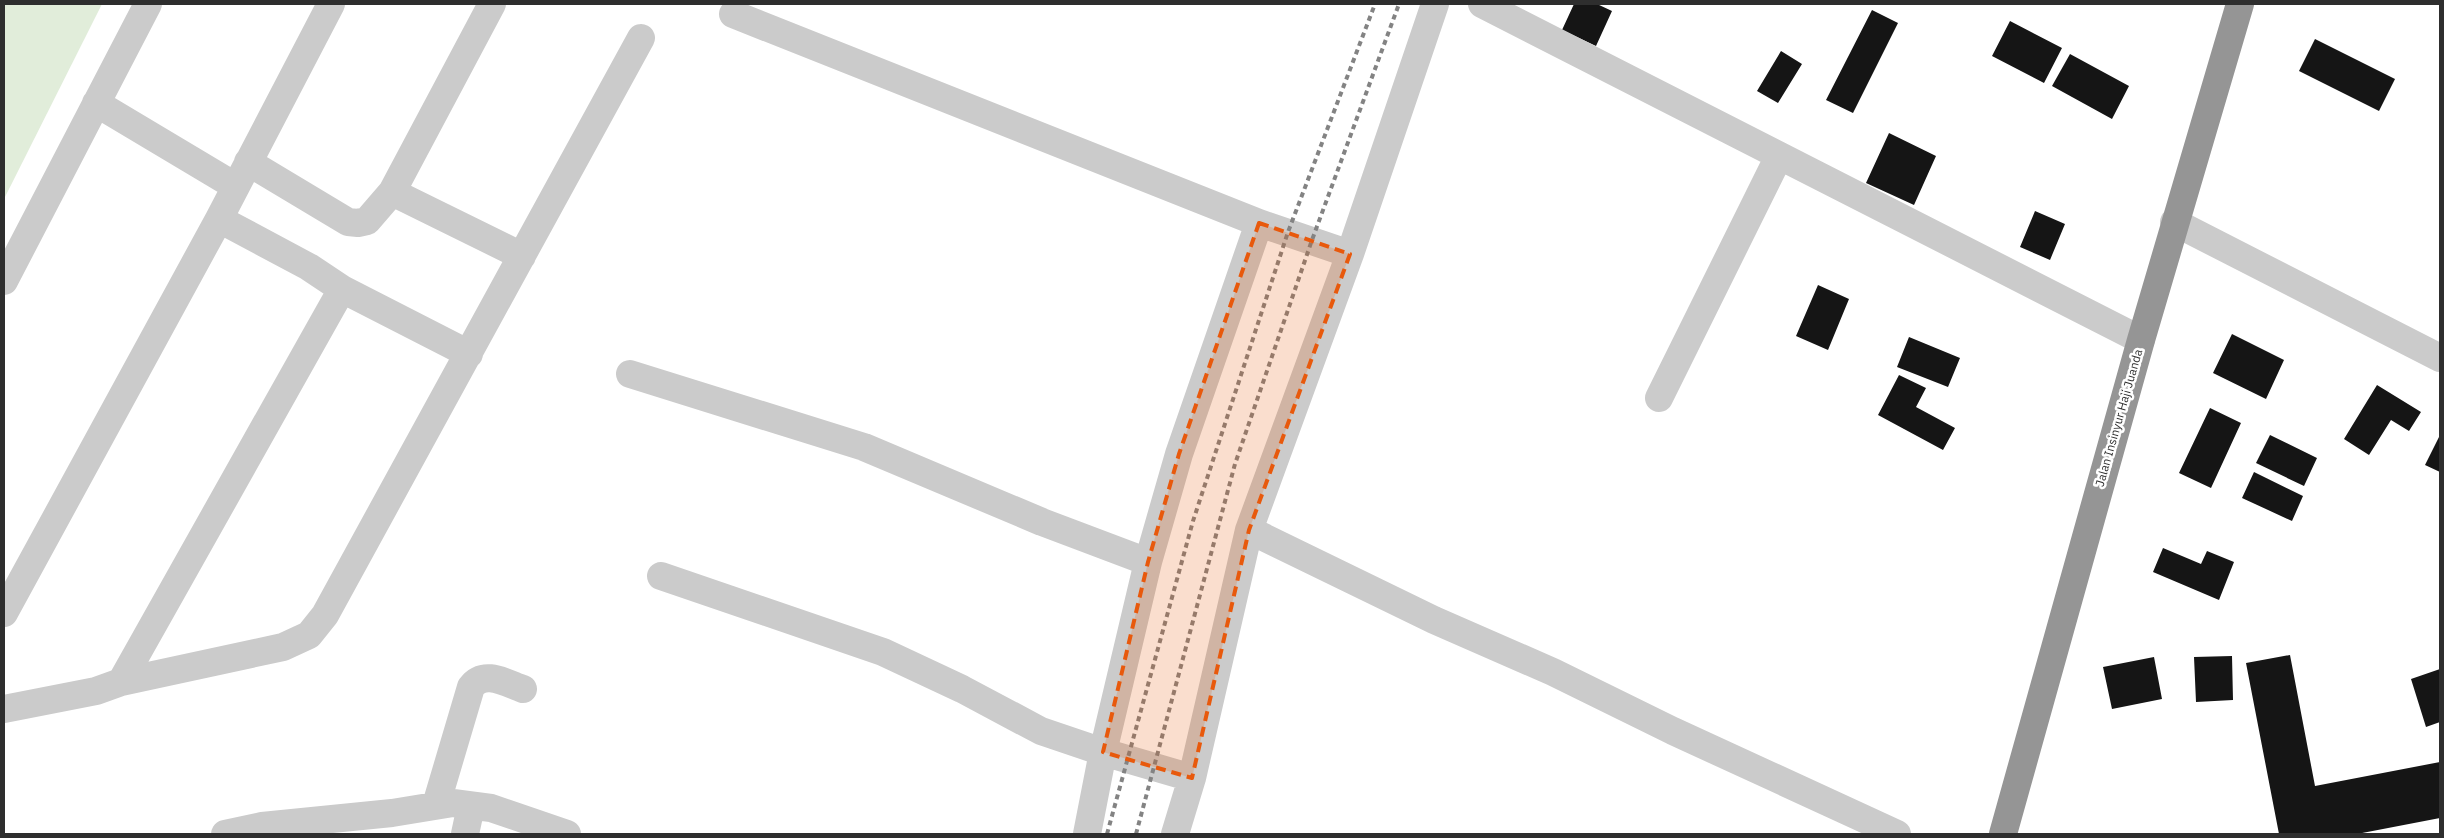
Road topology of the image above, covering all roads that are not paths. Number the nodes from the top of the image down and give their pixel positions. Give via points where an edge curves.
1 (148, 4) edge
2 (331, 4) edge
3 (492, 4) edge
4 (1435, 4) edge
5 (1482, 4) edge
6 (2240, 4) edge
7 (733, 14) dead end
8 (640, 38) dead end
9 (96, 103) junction
10 (1779, 156) junction
11 (242, 174) junction
12 (392, 192) junction
13 (219, 219) junction
14 (2174, 222) junction
15 (1259, 223) junction
16 (1350, 254) junction
17 (522, 256) junction
18 (4, 281) edge
19 (342, 289) junction
20 (2140, 340) junction
21 (469, 354) junction
22 (2440, 358) edge
23 (630, 374) dead end
24 (1659, 398) dead end
25 (1250, 530) junction
26 (1148, 562) junction
27 (661, 576) dead end
28 (4, 612) edge
29 (121, 682) junction
30 (523, 689) dead end
31 (4, 709) edge
32 (1103, 752) junction
33 (1192, 778) junction
34 (436, 805) junction
35 (471, 806) junction
36 (263, 830) edge
37 (225, 834) edge
38 (465, 834) edge
39 (567, 834) edge
40 (1087, 834) edge
41 (1175, 834) edge
42 (1897, 834) edge
43 (2003, 834) edge

1 - 9 street
2 - 11 street
3 - 12 street
4 - 16 street
5 - 10 street
6 - 14 highway, Jalan Insinyur Haji Juanda
7 - 15 street
8 - 17 street
9 - 11 street
9 - 18 street
10 - 20 street
10 - 24 street
11 - 12 street via 358,224 367,220
11 - 13 street
12 - 17 street
13 - 19 street via 309,267
13 - 28 street
14 - 20 highway, Jalan Insinyur Haji Juanda
14 - 22 street
15 - 16 street
15 - 26 street via 1179,454
16 - 25 street
17 - 21 street
19 - 21 street
19 - 29 street
20 - 43 highway, Jalan Insinyur Haji Juanda
21 - 29 street via 325,616 309,635 282,647
23 - 26 street via 864,447 1042,522
25 - 33 street
25 - 42 street via 1434,620 1553,672
26 - 32 street
27 - 32 street via 883,652 1041,731
29 - 31 street via 96,691
30 - 34 street via 486,676 478,678 471,687
32 - 33 street
32 - 40 street
33 - 41 street
34 - 35 street
34 - 36 street
35 - 38 street
35 - 39 street via 491,808
36 - 37 street

